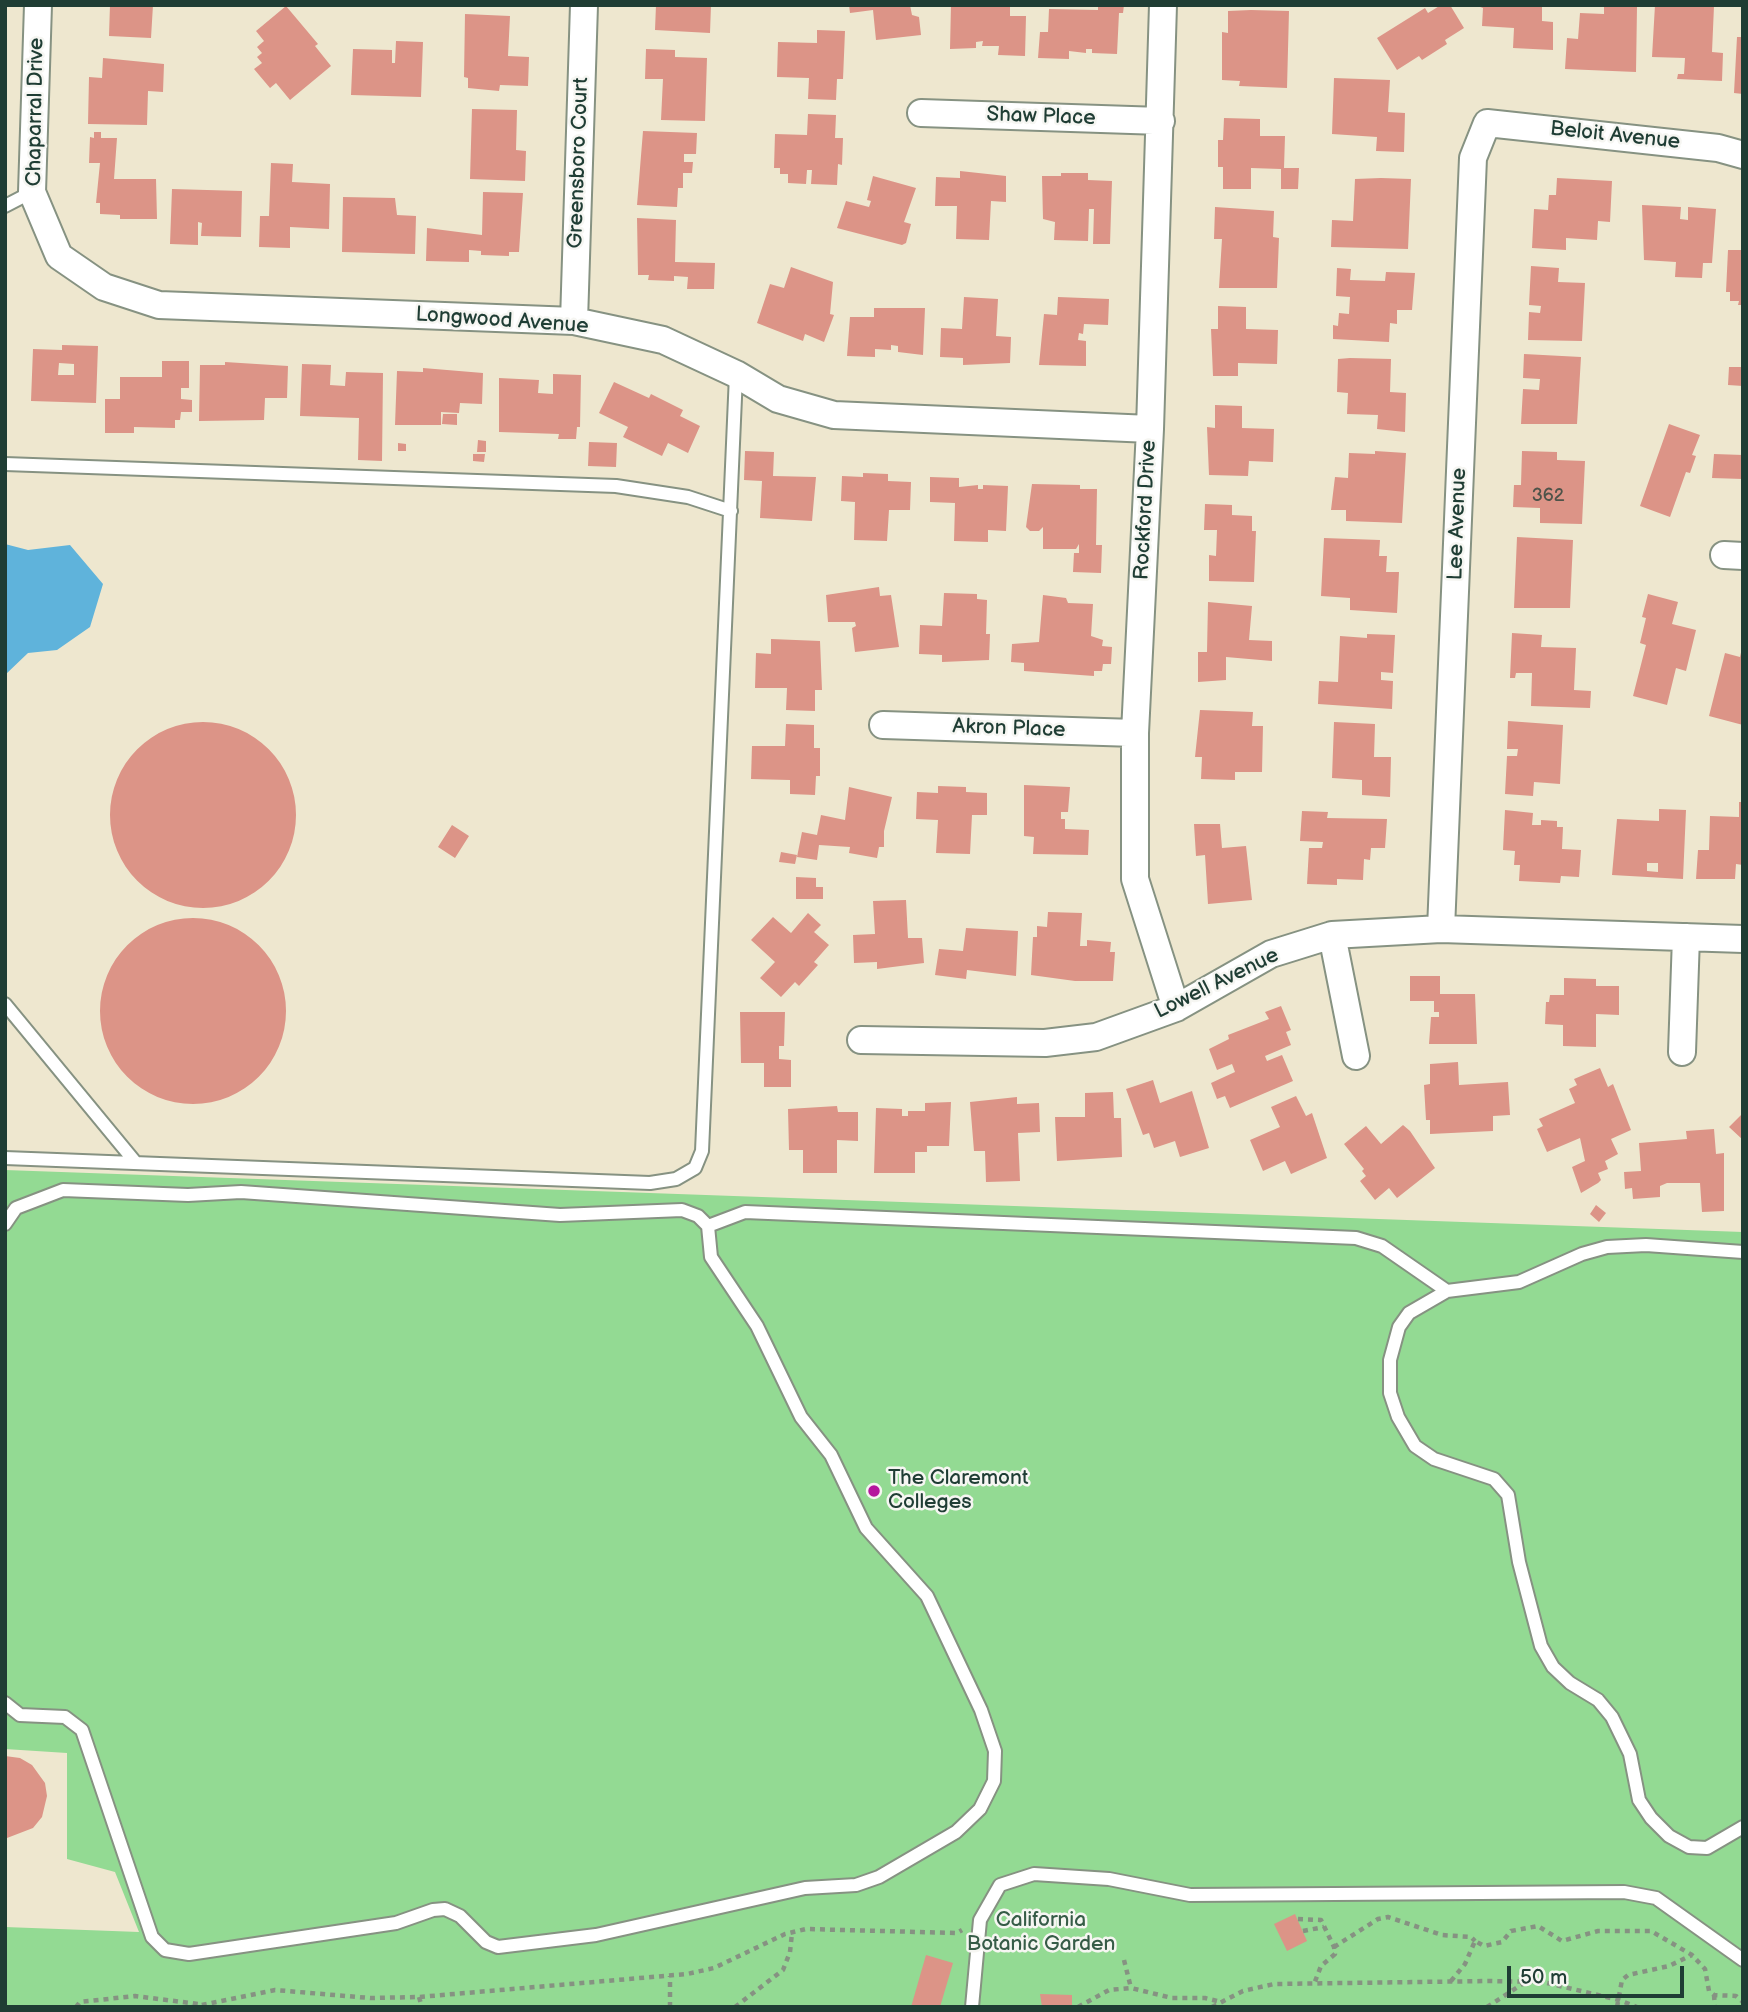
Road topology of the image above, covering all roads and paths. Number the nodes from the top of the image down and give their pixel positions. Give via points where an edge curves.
1 (38, 5) edge
2 (584, 5) edge
3 (1163, 5) edge
4 (920, 113) dead end
5 (1161, 121) junction
6 (1487, 123) joint
7 (1743, 155) edge
8 (32, 192) junction
9 (5, 206) edge
10 (59, 256) joint
11 (574, 321) junction
12 (736, 374) junction
13 (1150, 429) junction
14 (5, 464) edge
15 (731, 511) junction
16 (883, 725) dead end
17 (1135, 733) junction
18 (1441, 929) junction
19 (1332, 935) junction
20 (1686, 937) junction
21 (1743, 939) edge
22 (5, 1004) edge
23 (1176, 1008) junction
24 (861, 1040) dead end
25 (1682, 1052) dead end
26 (1356, 1056) dead end
27 (5, 1158) edge
28 (136, 1163) junction
29 (5, 1224) edge
30 (708, 1226) junction
31 (1743, 1252) edge
32 (1447, 1291) junction
33 (5, 1703) edge
34 (1743, 1827) edge
35 (1298, 1919) dead end
36 (980, 1920) junction
37 (1324, 1927) junction
38 (1303, 1931) dead end
39 (792, 1933) junction
40 (1475, 1941) junction
41 (1334, 1947) junction
42 (1692, 1955) junction
43 (1124, 1960) dead end
44 (1743, 1960) edge
45 (670, 1976) junction
46 (1450, 1982) junction
47 (1525, 1982) junction
48 (1314, 1984) junction
49 (1131, 1988) junction
50 (1714, 1995) junction
51 (419, 1997) junction
52 (1619, 2000) junction
53 (1218, 2002) junction
54 (1743, 2003) edge
55 (198, 2004) junction
56 (76, 2007) edge
57 (192, 2007) edge
58 (422, 2007) edge
59 (670, 2007) edge
60 (735, 2007) edge
61 (972, 2007) edge
62 (1078, 2007) edge
63 (1212, 2007) edge
64 (1487, 2007) edge
65 (1617, 2007) edge
66 (1637, 2007) edge
67 (1715, 2007) edge

1 - 8 street, Chaparral Drive
2 - 11 street, Greensboro Court
3 - 5 street, Rockford Drive
4 - 5 street, Shaw Place
5 - 13 street, Rockford Drive
6 - 7 street, Beloit Avenue via 1718,148
6 - 18 street, Lee Avenue via 1473,159
8 - 9 lane
8 - 10 street, Chaparral Drive
10 - 11 street, Longwood Avenue via 104,287 159,305
11 - 12 street, Longwood Avenue via 663,340
12 - 13 street, Longwood Avenue via 778,399 834,415
12 - 15 lane
13 - 17 street, Rockford Drive
14 - 15 lane via 616,486 688,497
15 - 28 lane via 702,1152 695,1168 676,1179 650,1183
16 - 17 street, Akron Place
17 - 23 street, Rockford Drive via 1135,878
18 - 19 street, Lowell Avenue
18 - 20 street, Lowell Avenue
19 - 23 street, Lowell Avenue via 1271,954
19 - 26 street
20 - 21 street, Lowell Avenue
20 - 25 street
22 - 28 lane
23 - 24 street, Lowell Avenue via 1096,1037 1045,1043
27 - 28 lane
29 - 30 lane via 16,1208 63,1190 188,1195 241,1192 560,1215 682,1210
30 - 32 lane via 746,1212 1356,1238 1382,1246
30 - 33 lane via 711,1257 757,1326 801,1417 831,1454 866,1528 927,1596 981,1710 995,1751 994,1781 980,1809 956,1832 879,1877 856,1885 805,1888 596,1935 498,1947 445,1909 396,1923 189,1954 165,1950 152,1937 82,1730 65,1717 20,1715
31 - 32 lane via 1607,1247 1519,1282
32 - 34 lane via 1409,1313 1399,1327 1390,1360 1390,1393 1398,1417 1415,1446 1434,1460 1494,1479 1508,1495 1518,1562 1541,1646 1553,1667 1598,1700 1612,1717 1630,1754 1639,1800 1651,1818 1689,1847 1707,1848
35 - 37 path via 1321,1920
36 - 39 path via 957,1933 806,1929
36 - 44 lane via 1000,1885 1034,1874 1109,1879 1190,1895 1624,1892 1656,1898
36 - 61 lane
37 - 38 path
37 - 41 path
39 - 45 path via 714,1968
39 - 60 path via 783,1970
40 - 41 path via 1388,1917
40 - 42 path via 1484,1946 1502,1942 1511,1931 1538,1926 1562,1941 1598,1931 1651,1931
40 - 46 path
41 - 48 path via 1335,1954 1321,1966
42 - 50 path via 1705,1969
42 - 52 path via 1669,1966 1628,1975 1622,1980
43 - 49 path
45 - 51 path
45 - 59 path
46 - 47 path
46 - 48 path
47 - 52 path
47 - 64 path
48 - 53 path via 1274,1984
49 - 53 path
49 - 62 path via 1109,1990
50 - 54 path via 1736,1996
50 - 67 path
51 - 55 path via 275,1990
51 - 58 path
52 - 65 path
52 - 66 path
53 - 63 path
55 - 56 path via 135,1996 80,2002
55 - 57 path

